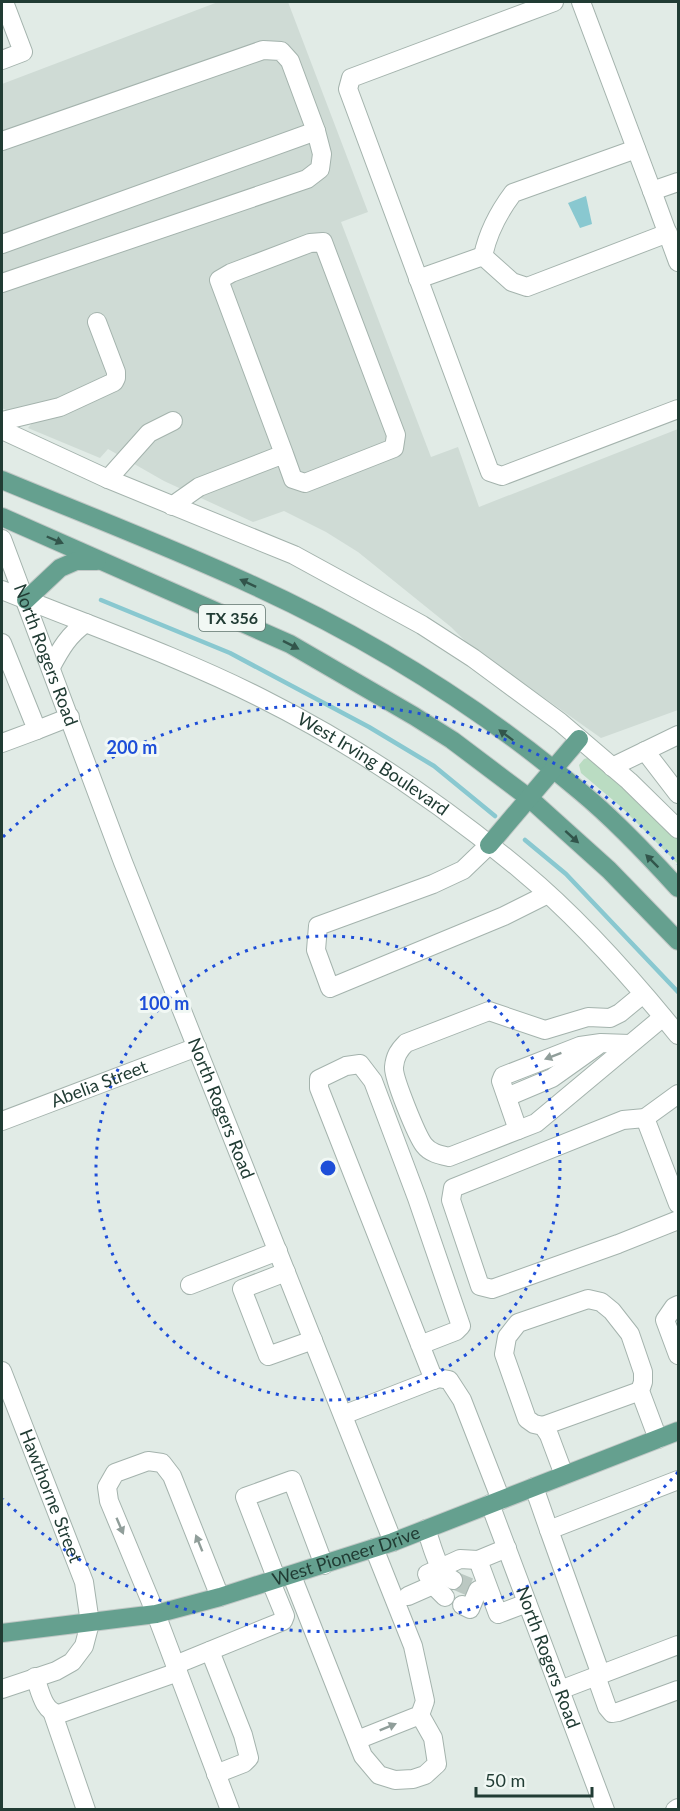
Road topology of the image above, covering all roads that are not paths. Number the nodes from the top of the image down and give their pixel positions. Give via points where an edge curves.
1 (554, 2) edge
2 (581, 2) edge
3 (4, 5) edge
4 (2, 60) edge
5 (316, 131) junction
6 (2, 141) edge
7 (636, 149) junction
8 (678, 182) edge
9 (652, 191) junction
10 (668, 233) junction
11 (2, 244) edge
12 (483, 256) junction
13 (678, 262) edge
14 (418, 279) junction
15 (2, 283) edge
16 (98, 322) dead end
17 (678, 409) edge
18 (2, 421) edge
19 (173, 421) dead end
20 (2, 430) edge
21 (284, 454) junction
22 (108, 479) junction
23 (2, 480) edge
24 (172, 506) junction
25 (2, 517) edge
26 (2, 539) edge
27 (98, 561) junction
28 (2, 590) edge
29 (26, 600) junction
30 (86, 623) junction
31 (2, 643) edge
32 (51, 667) junction
33 (70, 717) junction
34 (37, 730) junction
35 (678, 735) edge
36 (579, 739) junction
37 (2, 743) edge
38 (645, 751) junction
39 (612, 767) junction
40 (553, 770) junction
41 (678, 794) edge
42 (529, 798) junction
43 (678, 829) edge
44 (489, 845) junction
45 (678, 888) edge
46 (548, 894) junction
47 (678, 941) edge
48 (643, 994) junction
49 (663, 1017) junction
50 (678, 1035) edge
51 (630, 1044) junction
52 (197, 1047) junction
53 (678, 1094) edge
54 (645, 1118) junction
55 (2, 1121) edge
56 (518, 1130) junction
57 (678, 1204) edge
58 (678, 1220) edge
59 (278, 1251) junction
60 (286, 1272) junction
61 (190, 1285) dead end
62 (678, 1305) edge
63 (313, 1340) junction
64 (420, 1345) junction
65 (678, 1355) edge
66 (2, 1371) edge
67 (434, 1380) junction
68 (640, 1391) junction
69 (343, 1415) junction
70 (543, 1426) junction
71 (678, 1431) edge
72 (658, 1439) junction
73 (564, 1475) junction
74 (678, 1480) edge
75 (534, 1487) junction
76 (496, 1502) junction
77 (426, 1529) junction
78 (549, 1530) junction
79 (393, 1542) junction
80 (375, 1548) junction
81 (507, 1548) junction
82 (478, 1560) junction
83 (324, 1565) junction
84 (280, 1579) junction
85 (466, 1584) junction
86 (408, 1596) dead end
87 (446, 1596) junction
88 (220, 1598) junction
89 (527, 1603) junction
90 (156, 1614) junction
91 (90, 1623) junction
92 (2, 1633) edge
93 (678, 1645) edge
94 (210, 1651) junction
95 (177, 1669) junction
96 (599, 1675) junction
97 (35, 1677) junction
98 (2, 1689) edge
99 (560, 1690) junction
100 (678, 1690) edge
101 (53, 1714) junction
102 (420, 1715) junction
103 (357, 1740) junction
104 (216, 1774) junction
105 (86, 1809) edge
106 (230, 1809) edge
107 (605, 1809) edge

1 - 14 street via 351,78 348,89
2 - 7 street
3 - 4 street via 22,52
5 - 6 street via 290,62 281,51 264,50
5 - 11 street
5 - 15 street via 322,154 320,169 307,179
7 - 9 street
7 - 12 street via 513,193 488,234
8 - 9 street
9 - 10 street
10 - 12 street via 527,287 512,282
10 - 13 street
12 - 14 street
14 - 17 street via 490,472 502,476
16 - 18 street via 116,372 114,382 60,407
19 - 22 street via 149,433
20 - 22 street
21 - 21 street via 293,479 305,483 394,448 396,435 323,242 310,243 219,280
21 - 24 street via 199,487
22 - 24 street
40 -> 23 main road, TX 356 via 480,715 333,626 249,583
24 - 36 street via 294,555 422,625 473,658
25 -> 27 main road, TX 356
26 - 29 street, North Rogers Road
27 - 29 main road via 76,561 60,568
27 -> 42 main road, TX 356 via 290,644 452,740
28 - 29 street, West Irving Boulevard
29 - 30 street, West Irving Boulevard
29 - 32 street, North Rogers Road
30 - 32 street via 63,645
30 - 44 street, West Irving Boulevard via 304,720 388,771
31 - 34 street
32 - 33 street, North Rogers Road
33 - 34 street
33 - 52 street, North Rogers Road
34 - 37 street
35 - 38 street
36 - 39 street
36 - 40 main road
38 - 39 street
38 - 41 street
39 - 43 street
40 - 42 main road
45 -> 40 main road, TX 356 via 582,793
42 - 44 main road
42 -> 47 main road, TX 356 via 609,870
44 - 46 street, West Irving Boulevard
44 - 46 street via 463,870 318,926 316,950 330,988
46 - 48 street, West Irving Boulevard
48 - 49 street, West Irving Boulevard
48 - 56 street via 610,1018 588,1017 545,1030 489,1011 406,1042 396,1053 394,1069 399,1088 424,1145 434,1154 449,1157
49 - 50 street, West Irving Boulevard
49 - 51 street
51 - 56 street via 536,1123
51 -> 56 street via 580,1046 503,1076 501,1081
52 - 55 street, Abelia Street
52 - 59 street, North Rogers Road
53 - 54 street
54 - 57 street
54 - 58 street via 623,1120 453,1188 451,1200 480,1286 492,1289
59 - 60 street, North Rogers Road
59 - 61 street
60 - 63 street, North Rogers Road
60 - 63 street via 242,1289 268,1356
62 - 65 street via 665,1320
63 - 69 street, North Rogers Road
64 - 64 street via 319,1088 319,1079 346,1066 360,1064 373,1081 461,1326
64 - 67 street
66 - 91 street, Hawthorne Street via 84,1582
67 - 69 street
67 - 76 street, North Rogers Road via 449,1380 462,1400
68 - 70 street
68 - 70 street via 643,1372 630,1334 602,1302 588,1299 518,1323 507,1337 504,1354 527,1419
68 - 72 street
69 - 79 street, North Rogers Road
70 - 73 street
71 - 72 main road, West Pioneer Drive
72 - 73 main road, West Pioneer Drive
73 - 75 main road, West Pioneer Drive
74 - 78 street
75 - 76 main road, West Pioneer Drive
75 - 78 street
76 - 77 main road, West Pioneer Drive
76 - 81 street, North Rogers Road
77 - 79 main road, West Pioneer Drive
77 - 85 street
78 - 96 street
79 - 80 main road, West Pioneer Drive
80 - 83 main road, West Pioneer Drive
80 - 102 street via 413,1646 425,1701
81 - 82 street
81 - 89 street, North Rogers Road
82 - 85 street
82 - 85 street via 460,1559
83 - 84 main road, West Pioneer Drive
83 - 84 street via 292,1479 245,1497
84 - 88 main road, West Pioneer Drive
84 - 94 street via 283,1621
84 - 103 street
85 - 87 street via 470,1609
85 - 87 street via 427,1574
85 - 89 street via 498,1614
86 - 87 street
88 - 90 main road, West Pioneer Drive
88 -> 90 street via 172,1476 162,1463 148,1461 115,1473 107,1487 109,1501
89 - 99 street, North Rogers Road
90 - 91 main road, West Pioneer Drive
90 - 95 street
91 - 92 main road, West Pioneer Drive
91 - 97 street via 84,1646 72,1662
93 - 96 street
94 - 95 street
94 - 104 street via 249,1758
95 - 101 street
95 - 104 street
96 - 99 street
96 - 100 street via 612,1713
97 - 98 street
97 - 101 street
99 - 107 street, North Rogers Road
101 - 105 street
103 -> 102 street
102 - 103 street via 433,1738 437,1764 425,1775 395,1780 379,1775 363,1756
104 - 106 street

